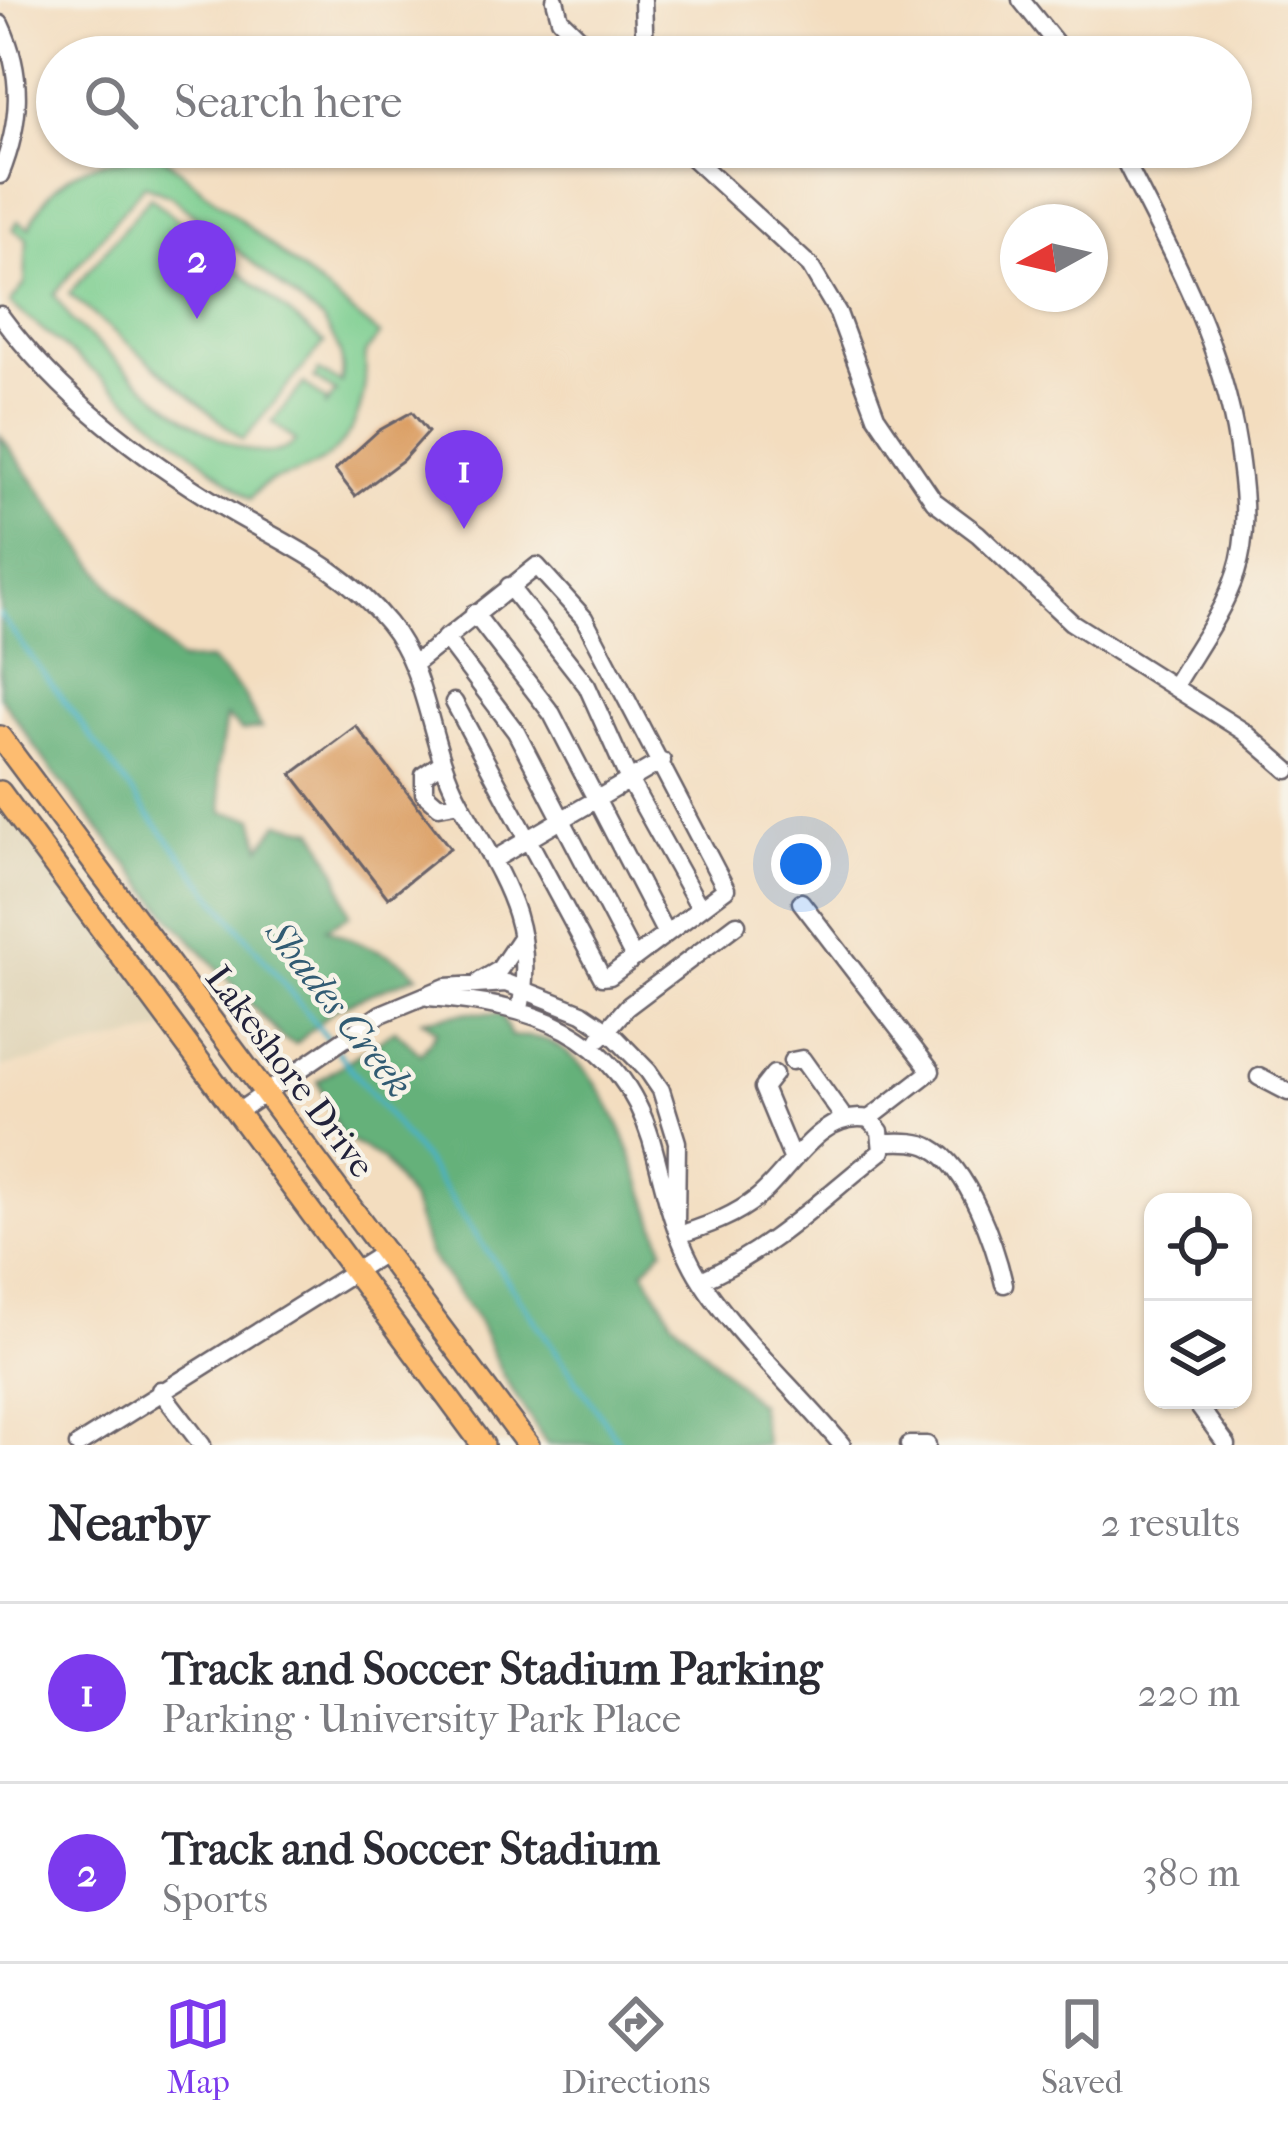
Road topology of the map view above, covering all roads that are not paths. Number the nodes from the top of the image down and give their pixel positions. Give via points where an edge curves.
1 (555, 0) edge
2 (643, 0) edge
3 (1021, 0) edge
4 (0, 23) edge
5 (577, 36) edge
6 (644, 36) edge
7 (1050, 36) edge
8 (703, 168) edge
9 (1129, 168) edge
10 (0, 175) edge
11 (0, 315) edge
12 (509, 586) junction
13 (474, 613) junction
14 (445, 638) junction
15 (413, 664) junction
16 (1174, 686) junction
17 (454, 702) dead end
18 (0, 737) edge
19 (662, 761) junction
20 (440, 764) junction
21 (1288, 770) edge
22 (629, 780) junction
23 (0, 792) edge
24 (460, 802) junction
25 (593, 802) junction
26 (559, 821) junction
27 (528, 839) junction
28 (493, 860) junction
29 (801, 902) dead end
30 (700, 908) junction
31 (737, 925) dead end
32 (666, 934) junction
33 (523, 935) junction
34 (634, 958) junction
35 (480, 981) junction
36 (525, 987) junction
37 (428, 997) junction
38 (520, 1010) junction
39 (606, 1030) junction
40 (592, 1048) junction
41 (792, 1061) dead end
42 (774, 1074) dead end
43 (1259, 1077) dead end
44 (1288, 1092) edge
45 (264, 1093) junction
46 (239, 1111) junction
47 (844, 1118) junction
48 (869, 1119) junction
49 (677, 1142) junction
50 (884, 1142) junction
51 (654, 1150) junction
52 (792, 1158) junction
53 (678, 1230) junction
54 (387, 1251) junction
55 (359, 1272) junction
56 (701, 1280) junction
57 (1004, 1284) dead end
58 (160, 1390) junction
59 (1201, 1409) edge
60 (78, 1445) edge
61 (202, 1445) edge
62 (483, 1445) edge
63 (528, 1445) edge
64 (842, 1445) edge
65 (909, 1445) edge
66 (927, 1445) edge
67 (1227, 1445) edge

1 - 5 street
2 - 6 street
3 - 7 street
4 - 10 street via 19,91
8 - 16 street via 827,289 876,416 934,501 1071,622
9 - 16 street via 1217,349 1244,494 1236,573
11 - 15 street via 44,371 137,452 318,557 390,625
12 - 13 street
12 - 19 street via 537,566 584,618
12 - 22 street via 587,686
13 - 14 street
13 - 25 street via 552,714
14 - 15 street
14 - 26 street via 516,732
15 - 20 street
16 - 21 street
17 - 27 street
18 - 45 main road, Lakeshore Drive
19 - 22 street
19 - 30 street via 727,881
20 - 24 street
20 - 24 street via 424,775 424,793 439,806
22 - 25 street
22 - 30 street
23 - 46 main road, Lakeshore Drive
24 - 28 street
25 - 26 street
25 - 32 street
26 - 27 street
26 - 34 street
27 - 28 street
27 - 34 street via 602,977
28 - 33 street via 514,896
29 - 48 street via 931,1071
30 - 32 street
31 - 39 street
32 - 34 street
33 - 35 street via 500,970
33 - 36 street
35 - 36 street
35 - 37 street
36 - 38 street
36 - 39 street
37 - 38 street
37 - 45 street via 352,1030
38 - 40 street
39 - 40 street
39 - 49 street via 661,1090
40 - 51 street via 629,1085
41 - 47 street via 802,1059
42 - 52 street via 764,1088
43 - 44 street
45 - 46 street
45 - 54 main road, Lakeshore Drive
46 - 55 main road, Lakeshore Drive
47 - 48 street
47 - 52 street
48 - 50 street
49 - 51 street
49 - 53 street
50 - 56 street via 795,1226
50 - 57 street via 911,1142 943,1157 992,1234
51 - 53 street
52 - 53 street via 730,1218
53 - 56 street
54 - 55 street
54 - 63 main road, Lakeshore Drive
55 - 58 street
55 - 62 main road, Lakeshore Drive
56 - 64 street
58 - 60 street
58 - 61 street
59 - 67 street
65 - 66 street

